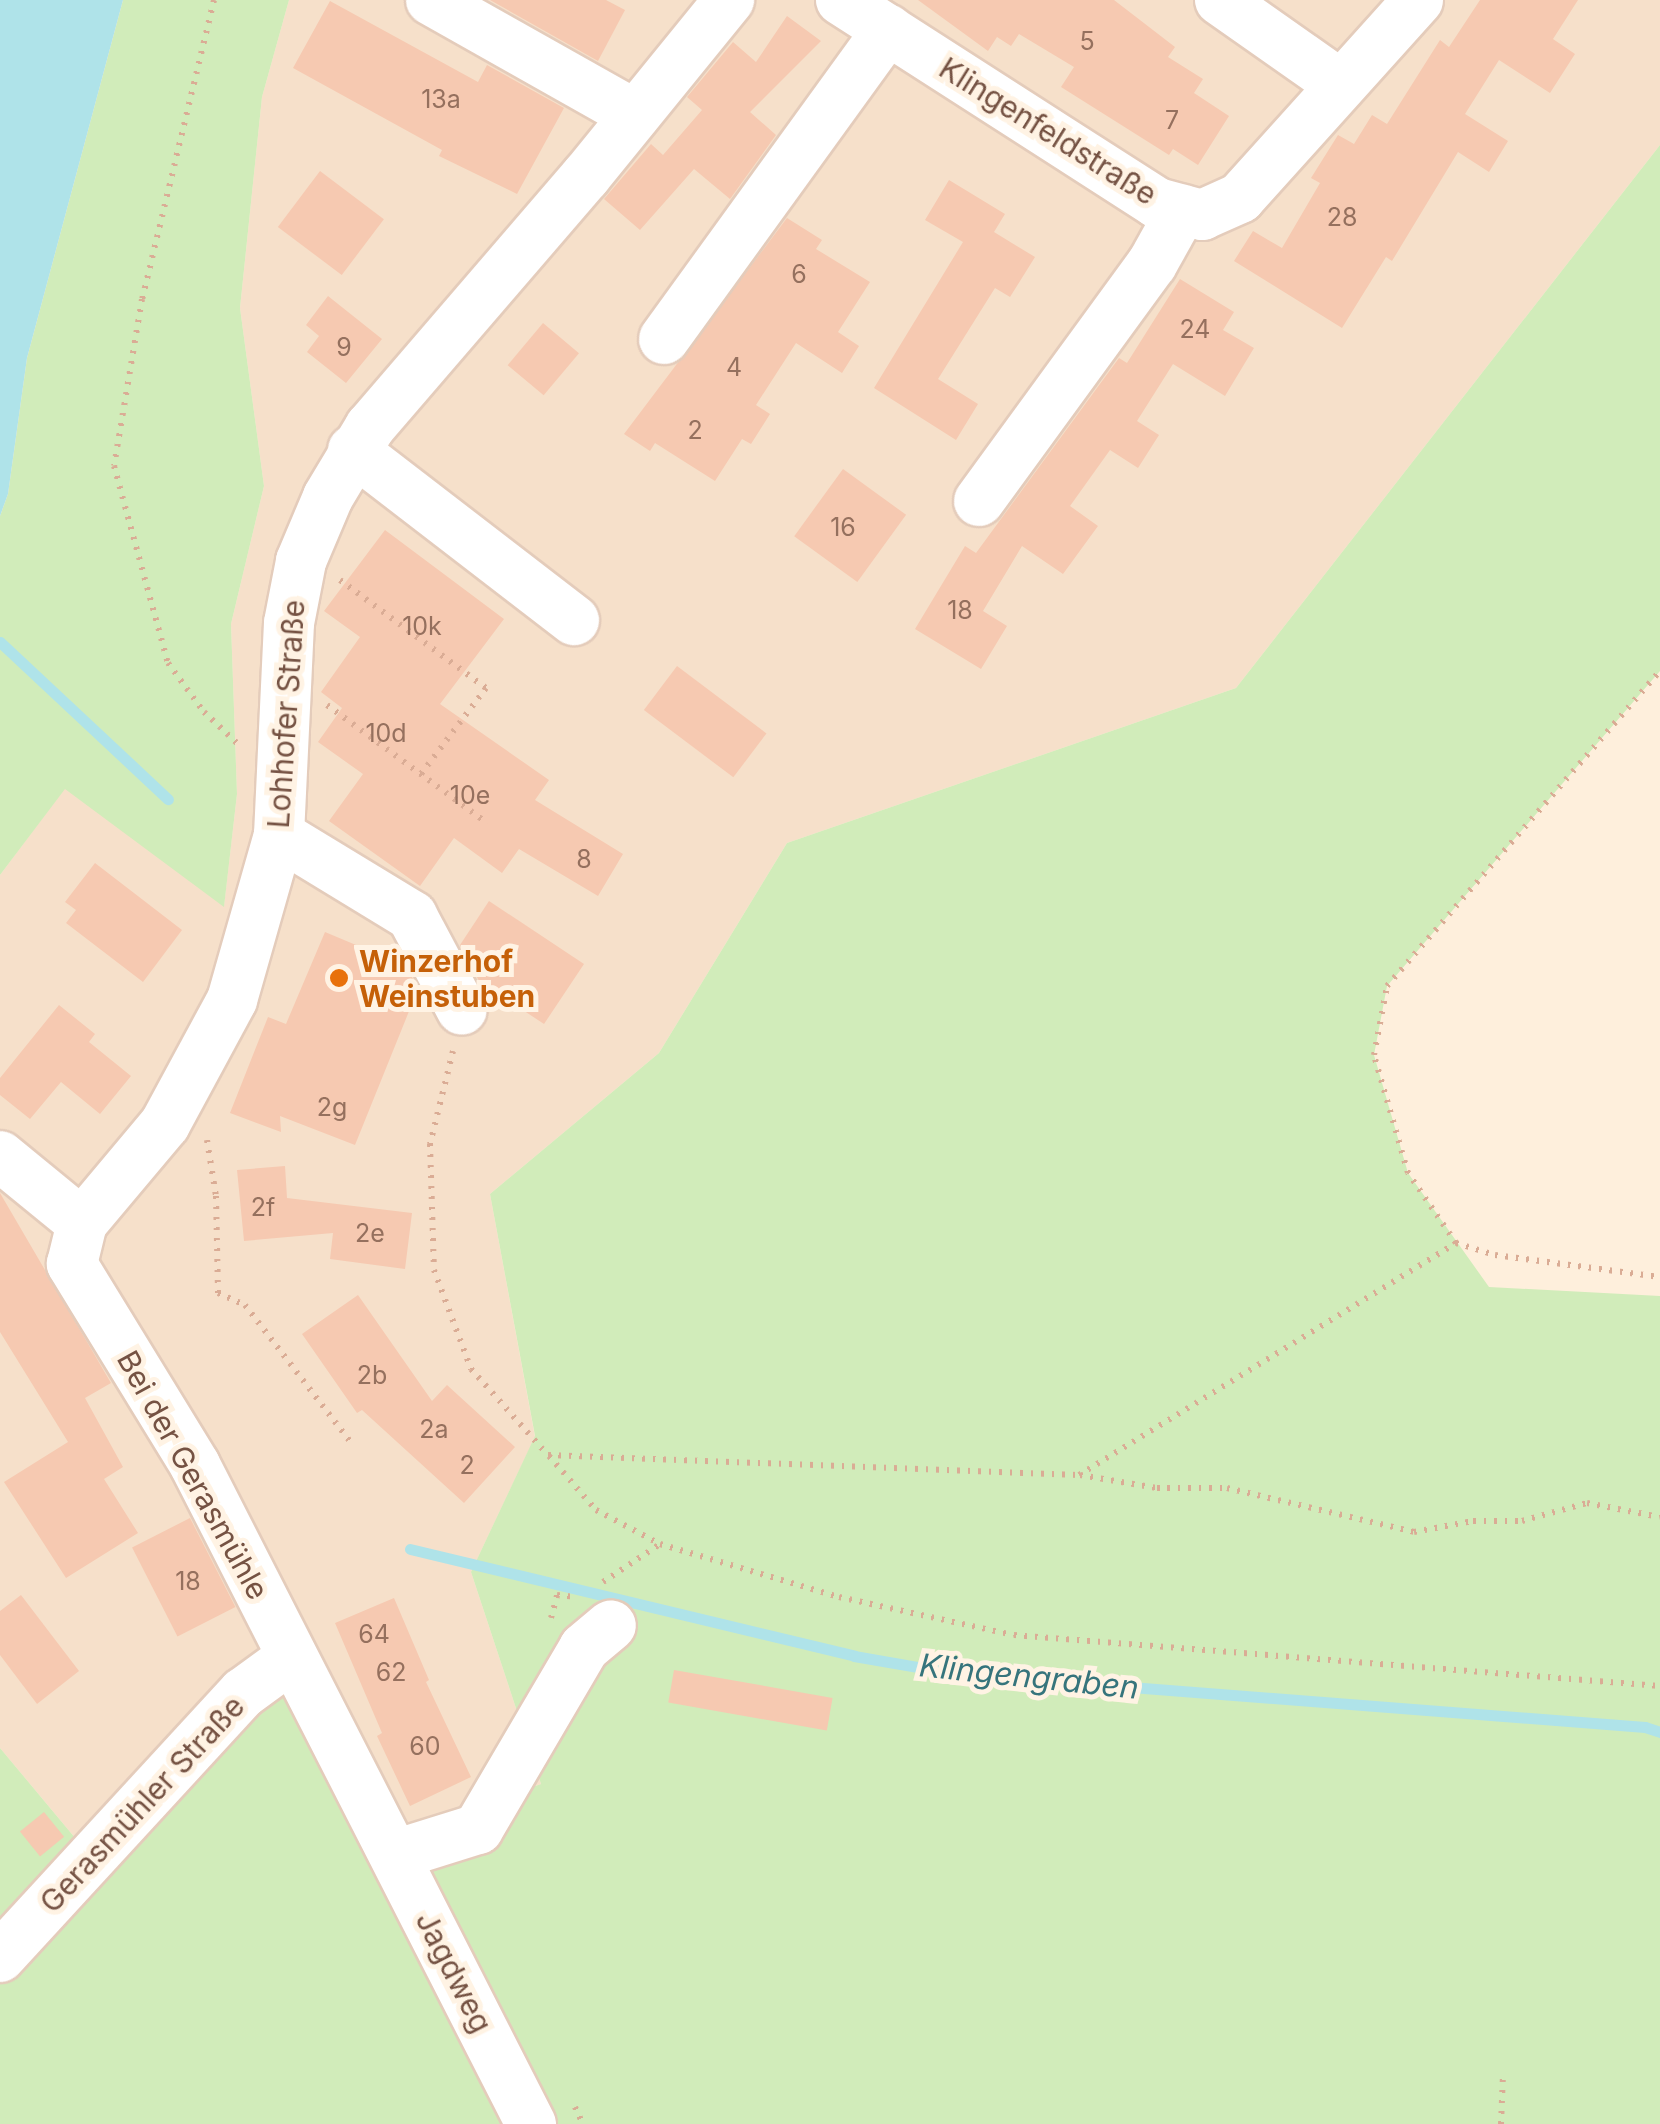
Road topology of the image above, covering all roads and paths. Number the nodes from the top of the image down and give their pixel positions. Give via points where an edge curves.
1 (214, 0) edge
2 (431, 0) edge
3 (728, 0) edge
4 (841, 0) edge
5 (1220, 0) edge
6 (1418, 0) edge
7 (888, 30) junction
8 (1342, 85) junction
9 (635, 115) junction
10 (1182, 210) junction
11 (664, 339) dead end
12 (353, 450) junction
13 (978, 502) dead end
14 (301, 561) junction
15 (574, 620) dead end
16 (1660, 671) edge
17 (286, 686) junction
18 (422, 774) junction
19 (281, 811) junction
20 (487, 823) dead end
21 (462, 1010) joint
22 (173, 1108) junction
23 (0, 1156) edge
24 (82, 1223) junction
25 (1456, 1244) junction
26 (1660, 1276) edge
27 (352, 1444) dead end
28 (548, 1455) junction
29 (1079, 1475) junction
30 (1660, 1517) edge
31 (660, 1544) junction
32 (600, 1608) joint
33 (290, 1658) junction
34 (1660, 1686) edge
35 (386, 1837) junction
36 (0, 1957) edge
37 (1503, 2074) dead end
38 (531, 2124) edge
39 (1500, 2124) edge

1 - 19 path via 142,299 114,466 168,663
2 - 9 street
3 - 9 street, Lohhofer Straße
4 - 7 street, Klingenfeldstraße
5 - 8 street
6 - 8 street, Klingenfeldstraße
7 - 10 street, Klingenfeldstraße via 1157,203
7 - 11 street
8 - 10 street, Klingenfeldstraße via 1240,198 1202,215
9 - 12 street, Lohhofer Straße
10 - 13 street via 1152,264
12 - 14 street, Lohhofer Straße
12 - 15 street
14 - 17 street, Lohhofer Straße
14 - 18 path via 321,566 486,688
16 - 25 path via 1387,986 1374,1055 1408,1173
17 - 18 path via 307,690
17 - 19 street, Lohhofer Straße
18 - 20 path
19 - 21 street via 412,916
19 - 22 street, Lohhofer Straße via 232,1000
21 - 28 path via 430,1144 434,1270 470,1370
22 - 24 street, Lohhofer Straße
22 - 27 path via 209,1141 218,1293 245,1305
23 - 24 street
24 - 33 street, Bei der Gerasmühle via 72,1264 194,1465
25 - 26 path
25 - 29 path
28 - 29 path
28 - 31 path via 596,1510
29 - 30 path via 1157,1488 1226,1488 1414,1532 1522,1521 1587,1504
31 - 32 path
31 - 34 path via 840,1597 1014,1635
32 - 35 street via 584,1648 478,1829
33 - 35 street, Bei der Gerasmühle
33 - 36 street, Gerasmühler Straße via 242,1693
35 - 38 street, Jagdweg
37 - 39 path

